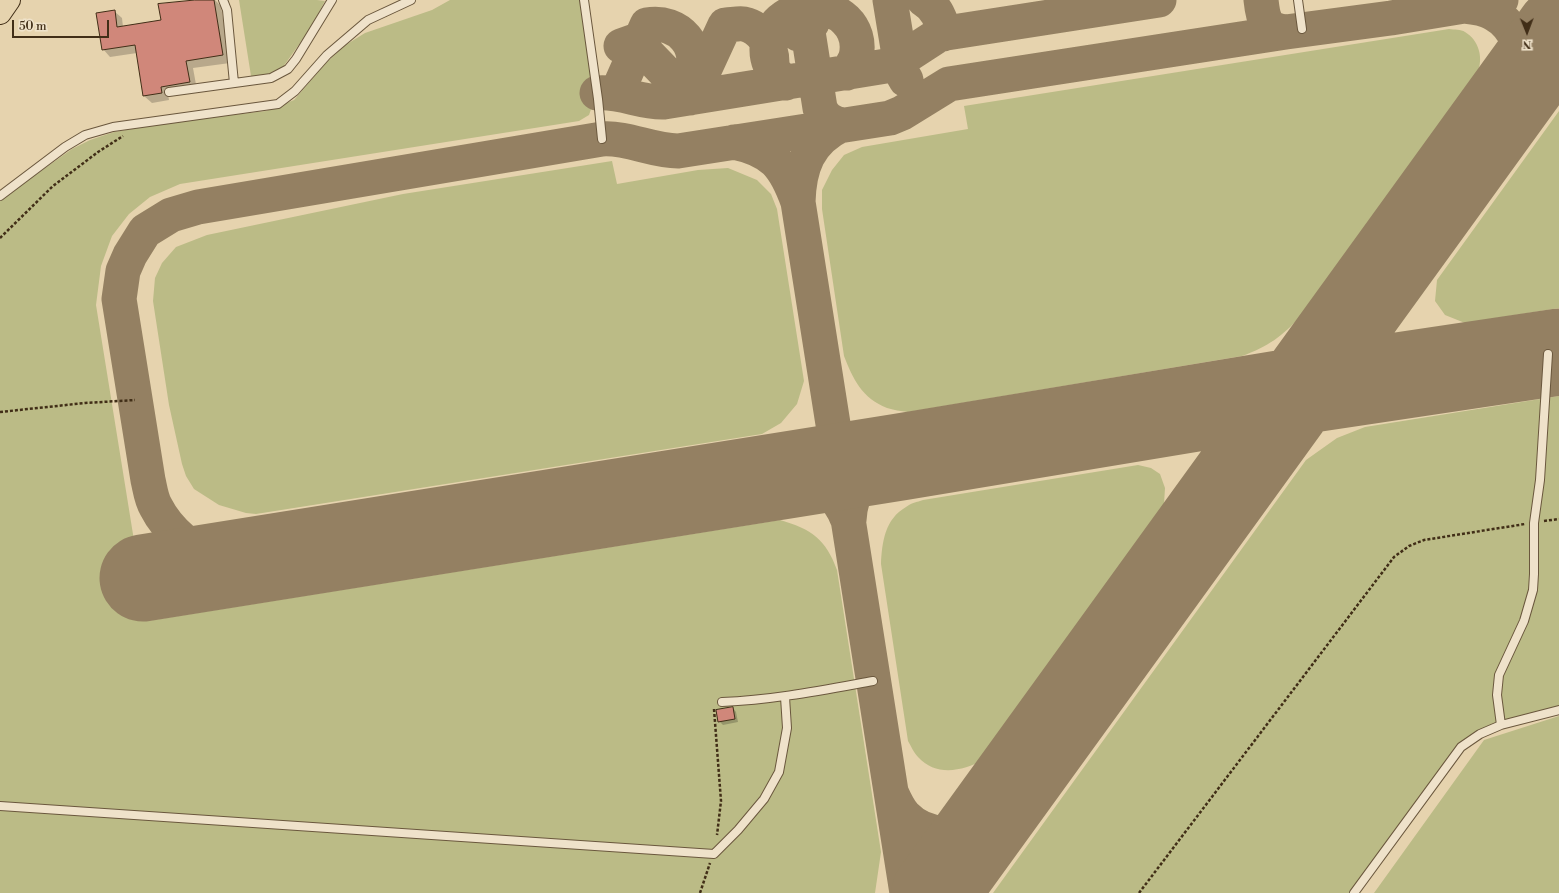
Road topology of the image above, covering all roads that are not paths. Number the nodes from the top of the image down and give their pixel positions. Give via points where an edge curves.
1 (10, 0) edge
2 (223, 0) edge
3 (332, 0) edge
4 (411, 0) edge
5 (584, 0) edge
6 (1298, 0) edge
7 (0, 13) edge
8 (1302, 29) dead end
9 (234, 83) junction
10 (169, 92) dead end
11 (602, 139) dead end
12 (0, 196) edge
13 (1548, 354) dead end
14 (873, 681) dead end
15 (785, 697) junction
16 (722, 702) road end
17 (1559, 710) edge
18 (1501, 725) junction
19 (0, 806) edge
20 (1354, 893) edge

1 - 7 main road
2 - 9 lane via 227,10
3 - 9 lane via 288,69 271,78
4 - 12 lane via 368,20 327,55 295,91 278,104 114,127 85,135
5 - 11 lane
6 - 8 lane
9 - 10 lane
13 - 18 lane via 1540,480 1534,523 1533,590 1524,621 1499,675 1497,695
14 - 15 lane
15 - 16 lane
15 - 19 lane via 787,728 779,772 764,799 714,854
17 - 18 lane
18 - 20 lane via 1480,734 1454,754

